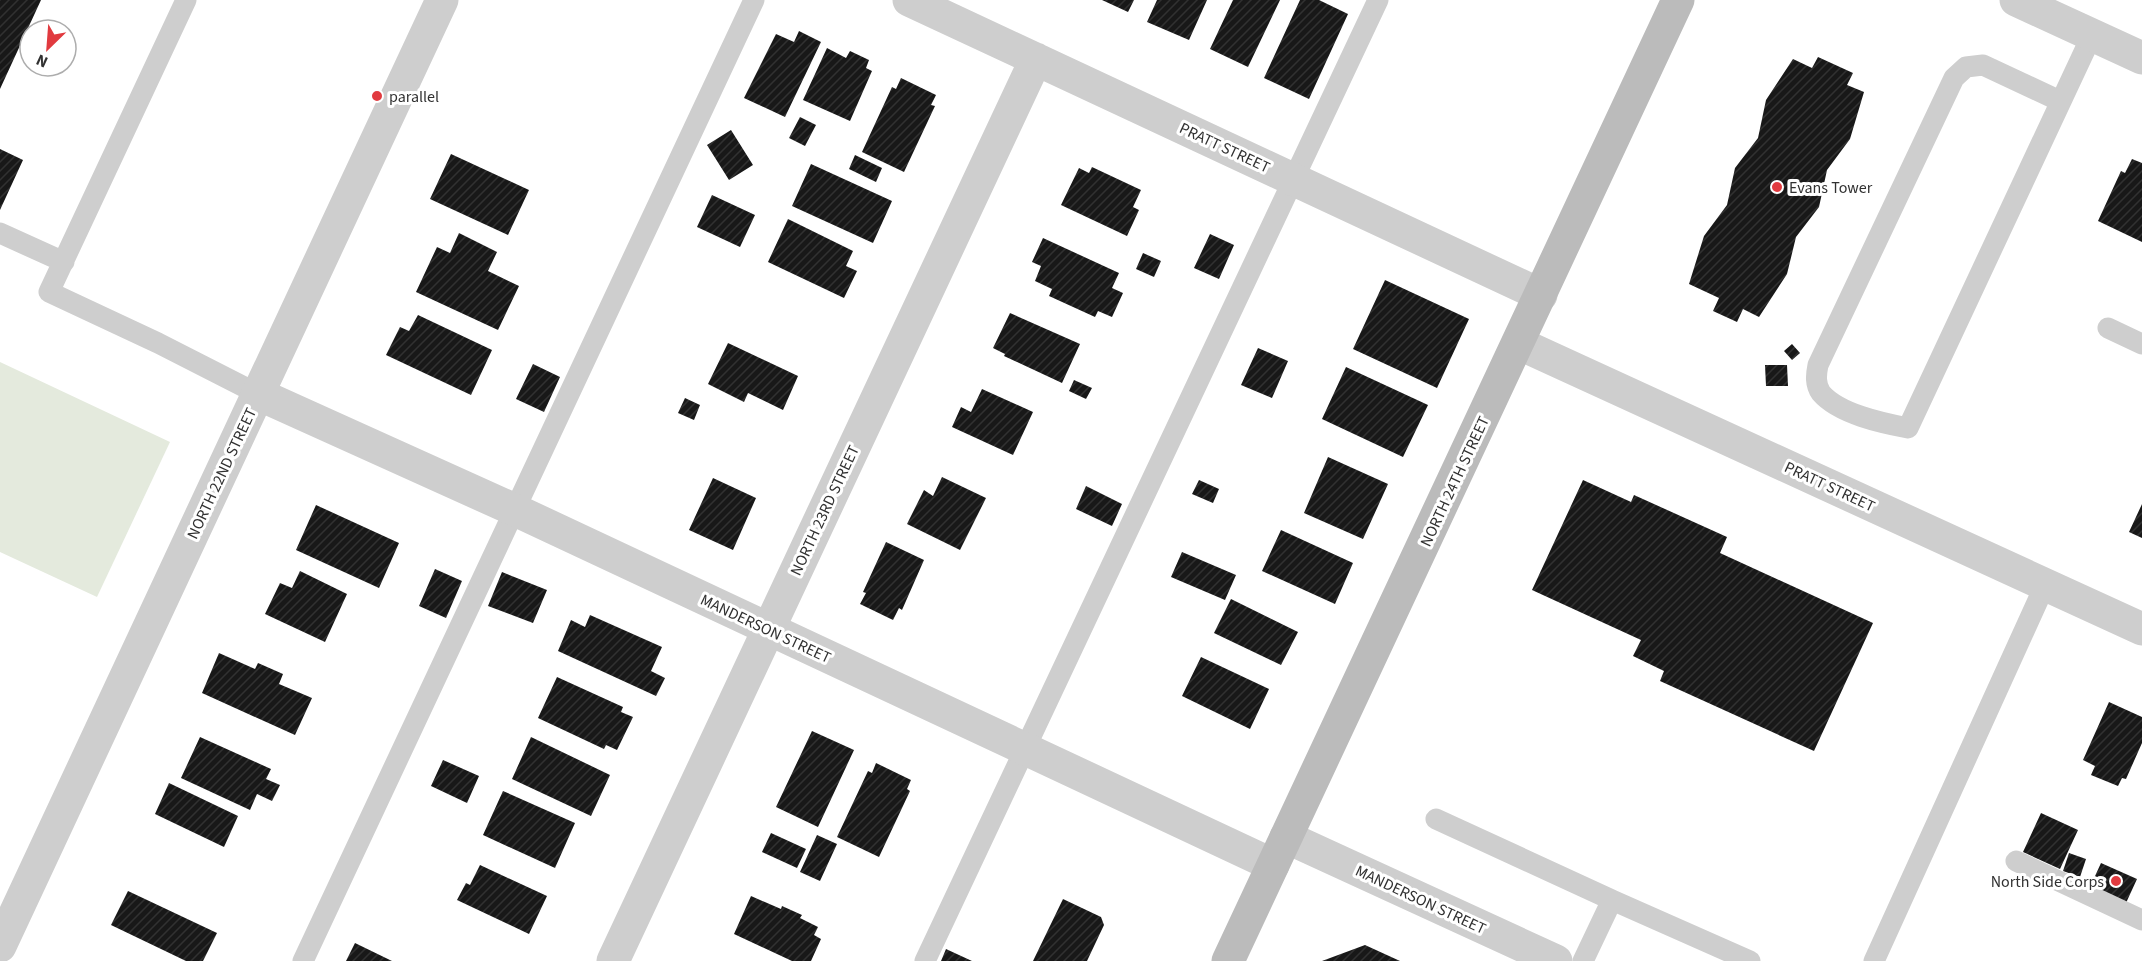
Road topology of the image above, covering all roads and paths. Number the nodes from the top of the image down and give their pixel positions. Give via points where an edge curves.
1 (186, 0) edge
2 (442, 0) edge
3 (754, 0) edge
4 (909, 0) edge
5 (1377, 0) edge
6 (1678, 0) edge
7 (2016, 0) edge
8 (2092, 35) junction
9 (1036, 58) junction
10 (2142, 58) edge
11 (2060, 101) junction
12 (1294, 179) junction
13 (0, 233) edge
14 (64, 262) junction
15 (1541, 295) junction
16 (2108, 328) dead end
17 (1518, 343) junction
18 (2142, 344) edge
19 (258, 394) junction
20 (515, 510) junction
21 (2045, 585) junction
22 (768, 629) junction
23 (2142, 629) edge
24 (1024, 749) junction
25 (1436, 819) dead end
26 (1280, 851) junction
27 (2016, 861) dead end
28 (1612, 900) junction
29 (2142, 920) edge
30 (0, 946) edge
31 (303, 961) edge
32 (612, 961) edge
33 (925, 961) edge
34 (1228, 961) edge
35 (1556, 961) edge
36 (1583, 961) edge
37 (1750, 961) edge
38 (1874, 961) edge

1 - 14 lane
2 - 19 street, NORTH 22ND STREET
3 - 20 lane
4 - 9 street, PRATT STREET
5 - 12 lane
6 - 15 main road, NORTH 24TH STREET
7 - 8 street
8 - 10 street
8 - 11 lane
9 - 12 street, PRATT STREET
9 - 22 street, NORTH 23RD STREET
11 - 11 lane via 1983,65 1966,67 1954,78 1818,365 1816,382 1821,393 1866,418 1908,428
12 - 15 street, PRATT STREET
12 - 24 lane
13 - 14 lane
14 - 19 lane via 49,292
15 - 17 main road, NORTH 24TH STREET
16 - 18 lane
17 - 21 street, PRATT STREET
17 - 26 main road, NORTH 24TH STREET
19 - 20 street, MANDERSON STREET
19 - 30 street, NORTH 22ND STREET
20 - 22 street, MANDERSON STREET
20 - 31 lane
21 - 23 street, PRATT STREET
21 - 38 lane
22 - 24 street, MANDERSON STREET
22 - 32 street, NORTH 23RD STREET
24 - 26 street, MANDERSON STREET
24 - 33 lane
25 - 28 lane
26 - 34 main road, NORTH 24TH STREET
26 - 35 street, MANDERSON STREET
27 - 29 lane
28 - 36 lane
28 - 37 lane

